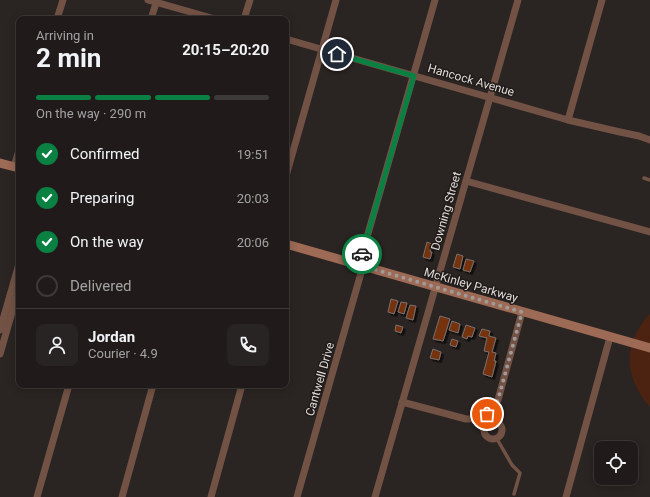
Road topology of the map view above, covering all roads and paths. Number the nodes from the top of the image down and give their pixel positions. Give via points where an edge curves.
1 (63, 0) edge
2 (148, 0) edge
3 (250, 0) edge
4 (336, 0) edge
5 (435, 0) edge
6 (518, 0) edge
7 (602, 0) edge
8 (156, 1) edge
9 (58, 16) edge
10 (152, 16) edge
11 (205, 16) edge
12 (245, 16) edge
13 (289, 40) edge
14 (322, 50) junction
15 (414, 76) junction
16 (490, 97) junction
17 (568, 120) junction
18 (650, 140) edge
19 (0, 163) edge
20 (289, 166) edge
21 (16, 168) edge
22 (644, 178) dead end
23 (650, 180) edge
24 (466, 181) junction
25 (650, 232) edge
26 (289, 245) edge
27 (361, 266) junction
28 (16, 281) edge
29 (436, 287) junction
30 (16, 298) edge
31 (522, 312) junction
32 (0, 330) edge
33 (610, 337) junction
34 (650, 348) edge
35 (0, 354) edge
36 (68, 388) edge
37 (152, 388) edge
38 (241, 388) edge
39 (402, 402) junction
40 (486, 419) junction
41 (497, 438) junction
42 (514, 494) dead end
43 (37, 497) edge
44 (122, 497) edge
45 (211, 497) edge
46 (297, 497) edge
47 (375, 497) edge
48 (566, 497) edge

1 - 9 street
2 - 8 street
3 - 12 street
4 - 14 street
5 - 15 street, Cantwell Drive
6 - 16 street, Downing Street
7 - 17 street
8 - 10 street
8 - 11 street
13 - 14 street, Hancock Avenue
14 - 15 street, Hancock Avenue
14 - 20 street
15 - 16 street, Hancock Avenue
15 - 27 street, Cantwell Drive
16 - 17 street, Hancock Avenue
16 - 24 street, Downing Street
17 - 18 street, Hancock Avenue
19 - 21 street
22 - 23 lane
24 - 25 street
24 - 29 street, Downing Street
26 - 27 street, McKinley Parkway
27 - 29 street, McKinley Parkway
27 - 46 street, Cantwell Drive
28 - 32 street
29 - 31 street, McKinley Parkway
29 - 39 street, Downing Street
30 - 35 street
31 - 33 street, McKinley Parkway
31 - 40 street via 498,400
33 - 34 street, McKinley Parkway
33 - 48 street
36 - 43 street
37 - 44 street
38 - 45 street
39 - 40 street via 466,419
39 - 47 street, Downing Street
40 - 41 street via 485,435 489,439
40 - 41 street via 496,421 501,426 502,433
41 - 42 lane via 520,474

